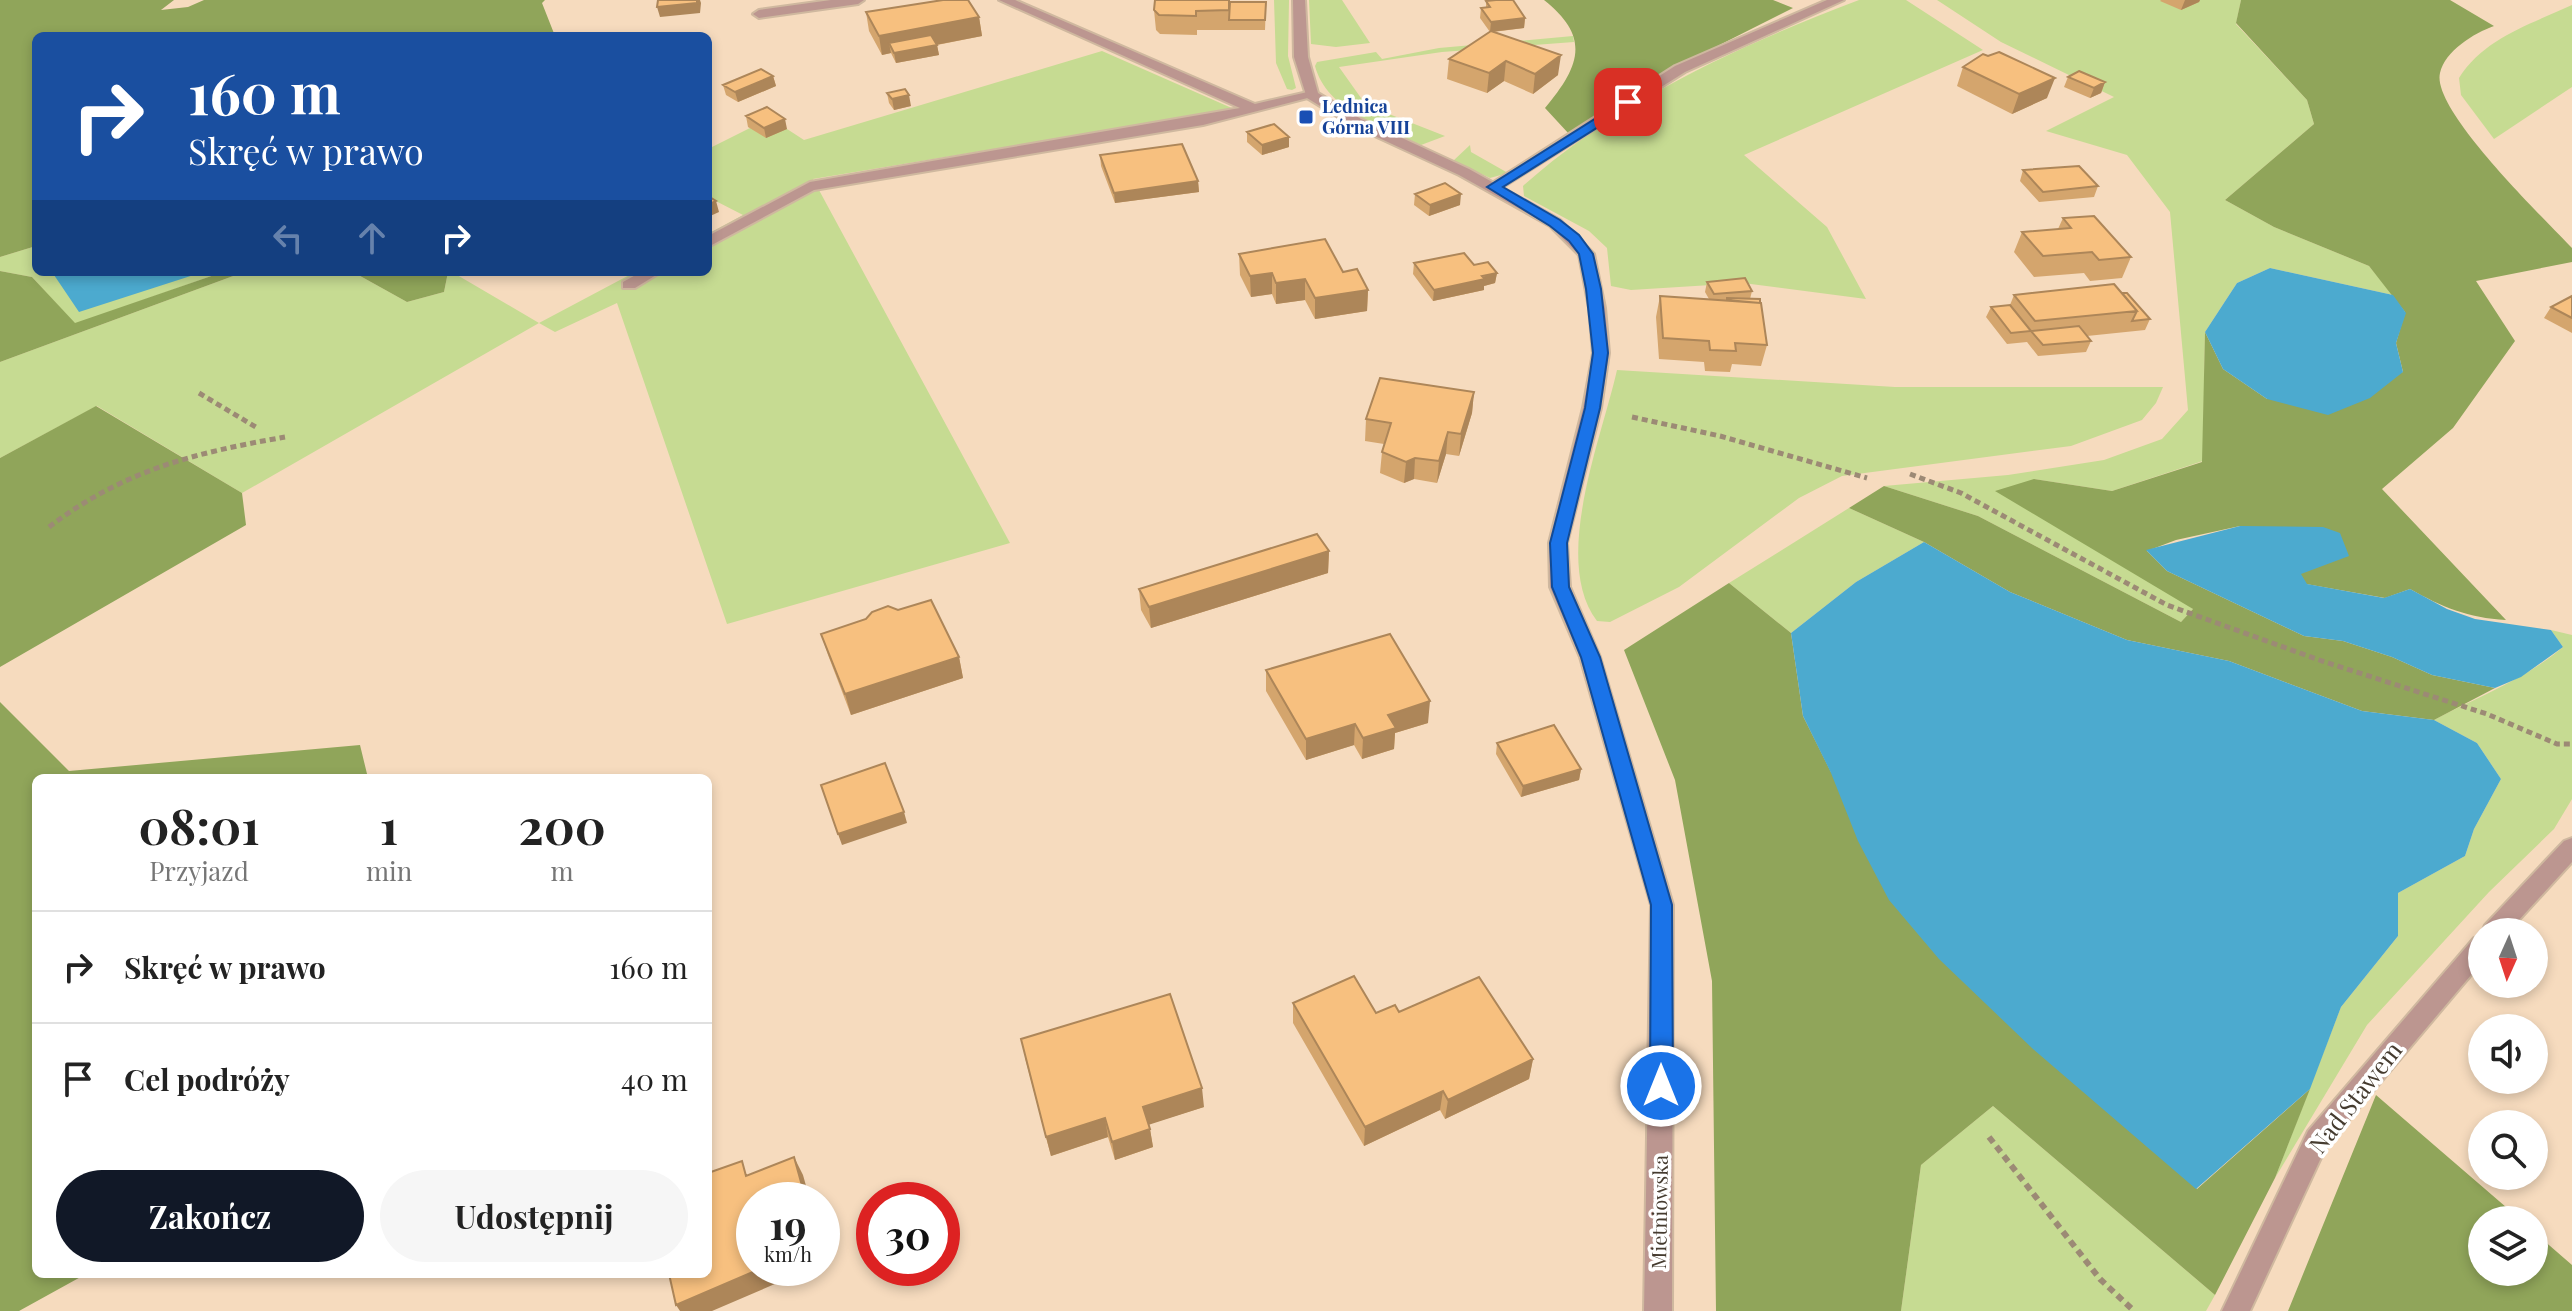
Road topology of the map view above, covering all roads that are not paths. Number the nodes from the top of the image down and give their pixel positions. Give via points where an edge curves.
1 (858, 0) edge
2 (1005, 0) edge
3 (1299, 0) edge
4 (1838, 0) edge
5 (759, 14) dead end
6 (1312, 95) junction
7 (1254, 109) junction
8 (1493, 187) junction
9 (712, 240) edge
10 (646, 276) edge
11 (629, 285) dead end
12 (2572, 847) edge
13 (2506, 918) edge
14 (2468, 961) edge
15 (1658, 1311) edge
16 (2236, 1311) edge

1 - 5 street
2 - 7 street
3 - 6 street via 1301,57
4 - 8 street via 1680,69
6 - 7 street
6 - 8 street, Mietniowska via 1366,127
7 - 9 street via 810,186
8 - 15 street, Mietniowska via 1555,223 1586,254 1597,308 1601,353 1558,543 1560,587 1590,657 1662,905
10 - 11 street
12 - 13 street
14 - 16 street, Nad Stawem via 2317,1139

